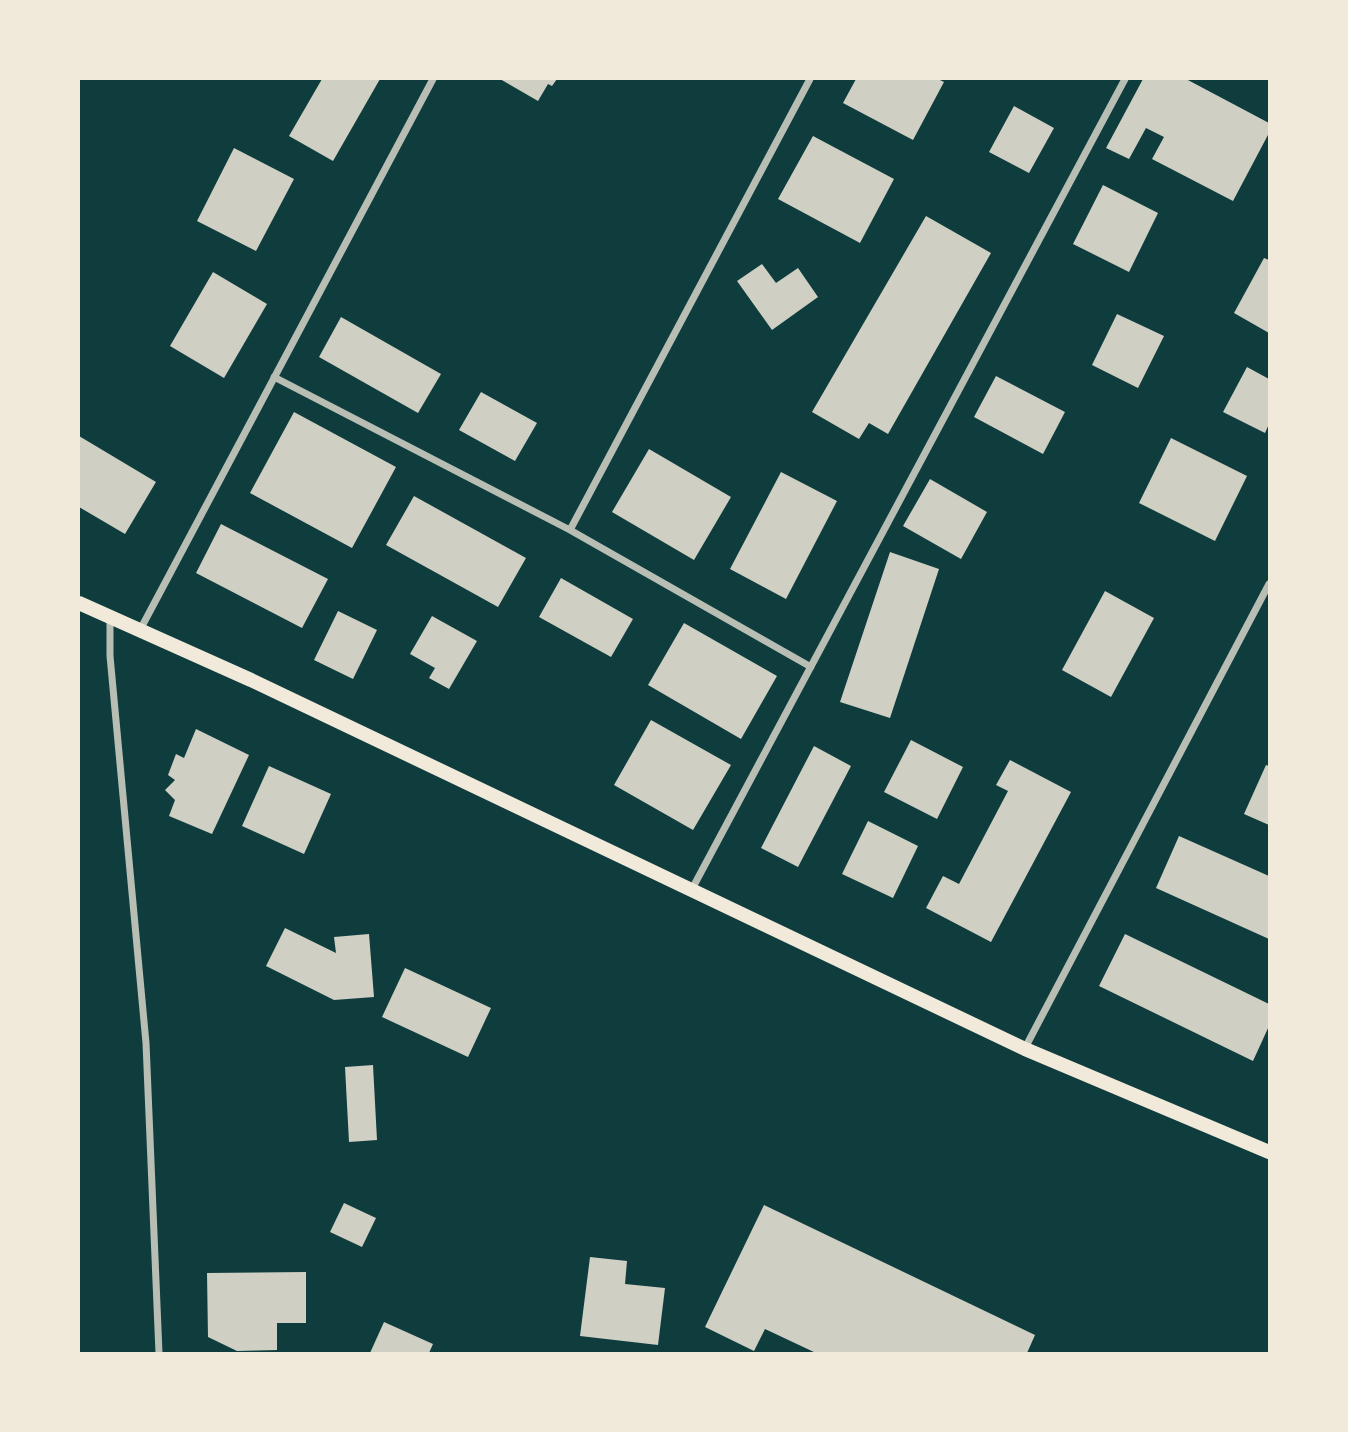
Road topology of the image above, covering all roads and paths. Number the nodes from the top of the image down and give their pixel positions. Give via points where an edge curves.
1 (433, 79) edge
2 (810, 79) edge
3 (1125, 79) edge
4 (274, 377) junction
5 (570, 530) junction
6 (1269, 584) edge
7 (79, 603) edge
8 (110, 615) junction
9 (140, 631) junction
10 (811, 667) junction
11 (692, 889) junction
12 (1025, 1049) junction
13 (1269, 1152) edge
14 (159, 1353) edge

1 - 4 street
2 - 5 street
3 - 10 street
4 - 5 street
4 - 9 street
5 - 10 street
6 - 12 street
7 - 8 main road
8 - 9 main road
8 - 14 street via 146,1043
9 - 11 main road
10 - 11 street
11 - 12 main road
12 - 13 main road

